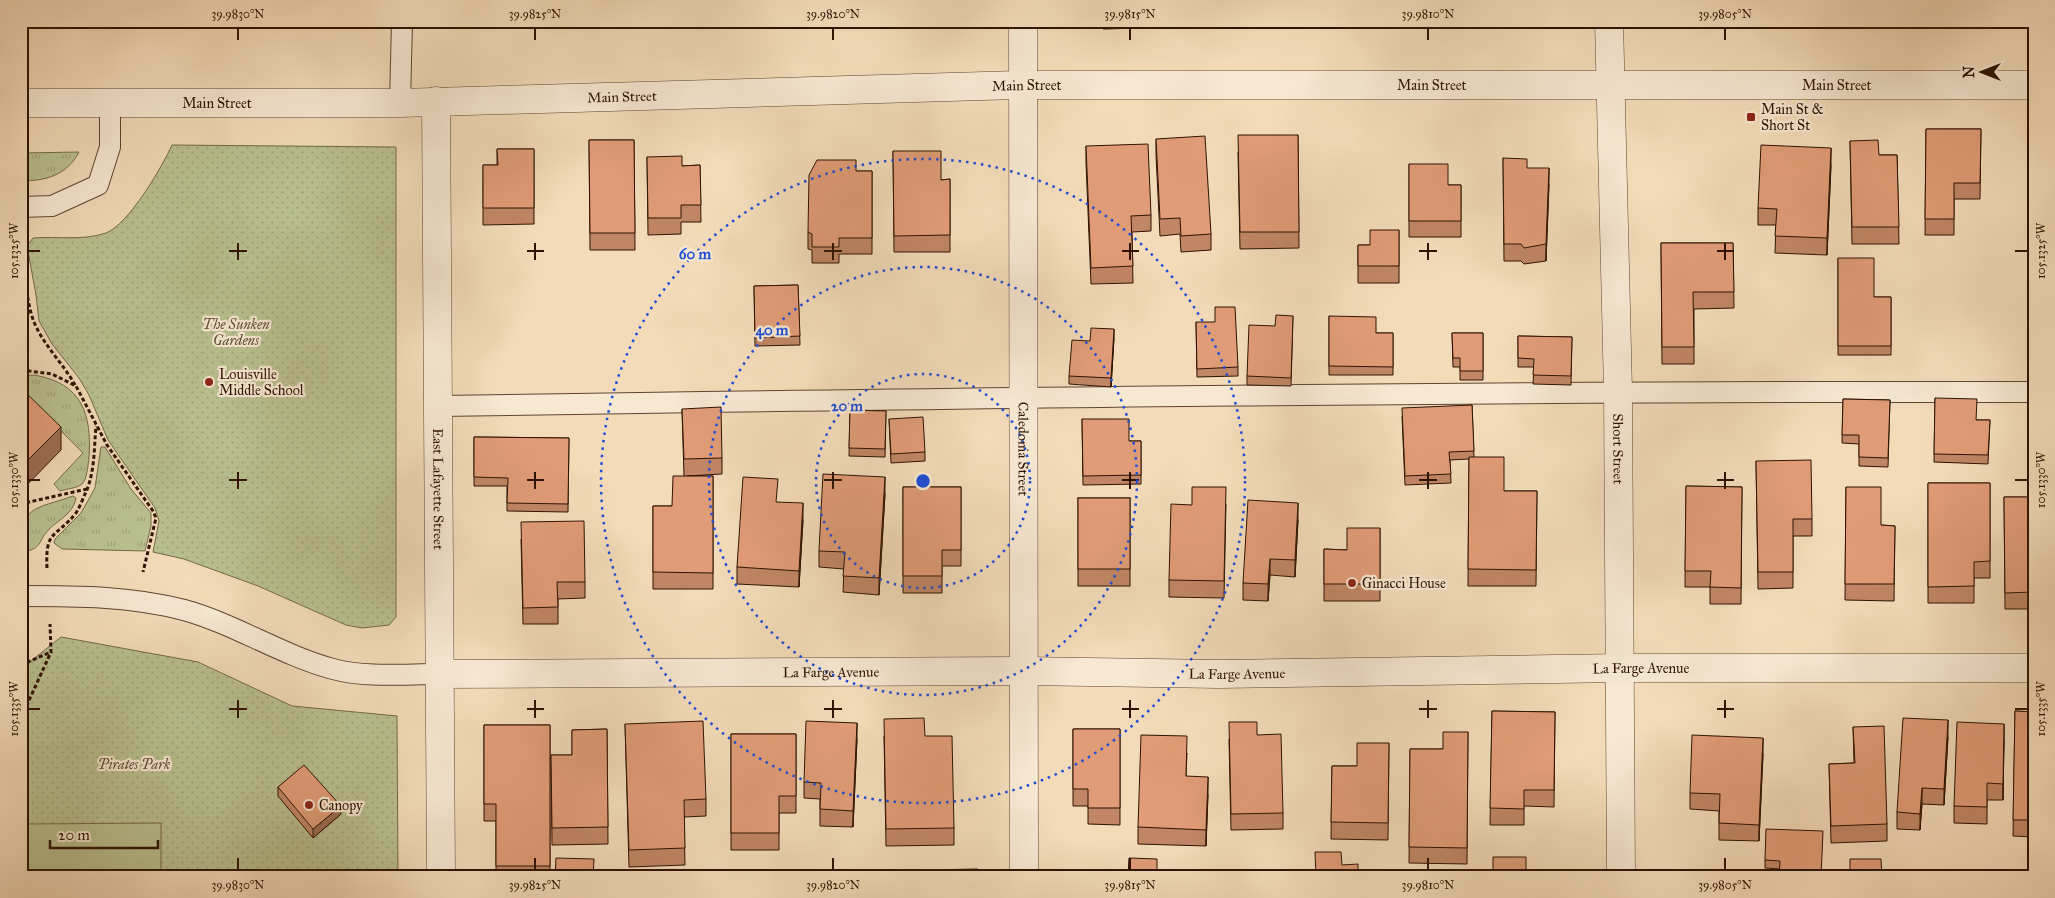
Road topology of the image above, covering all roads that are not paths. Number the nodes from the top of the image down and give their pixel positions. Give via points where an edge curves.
1 (402, 21) edge
2 (1023, 21) edge
3 (1609, 21) edge
4 (1022, 85) junction
5 (1609, 85) junction
6 (2034, 85) edge
7 (436, 101) junction
8 (21, 103) edge
9 (400, 103) junction
10 (110, 104) junction
11 (21, 207) edge
12 (1618, 392) junction
13 (2034, 392) edge
14 (1022, 397) junction
15 (437, 406) junction
16 (21, 596) edge
17 (1620, 668) junction
18 (2034, 668) edge
19 (1023, 671) junction
20 (439, 674) junction
21 (441, 877) edge
22 (1024, 877) edge
23 (1621, 877) edge

1 - 9 lane
2 - 4 street, Caledonia Street
3 - 5 street, Short Street
4 - 5 street, Main Street
4 - 7 street, Main Street
4 - 14 street, Caledonia Street
5 - 6 street, Main Street
5 - 12 street, Short Street
7 - 9 street, Main Street
7 - 15 street, East Lafayette Street
8 - 10 street, Main Street
9 - 10 street, Main Street
10 - 11 lane via 110,147 98,185 52,206
12 - 13 lane
12 - 14 lane
12 - 17 street, Short Street
14 - 15 lane
14 - 19 street, Caledonia Street
15 - 20 street, East Lafayette Street
16 - 20 lane via 104,596 136,600 186,611 334,670 373,674
17 - 18 street, La Farge Avenue
17 - 19 street, La Farge Avenue via 1219,674
17 - 23 street, Short Street
19 - 20 street, La Farge Avenue
19 - 22 street, Caledonia Street
20 - 21 street, East Lafayette Street

